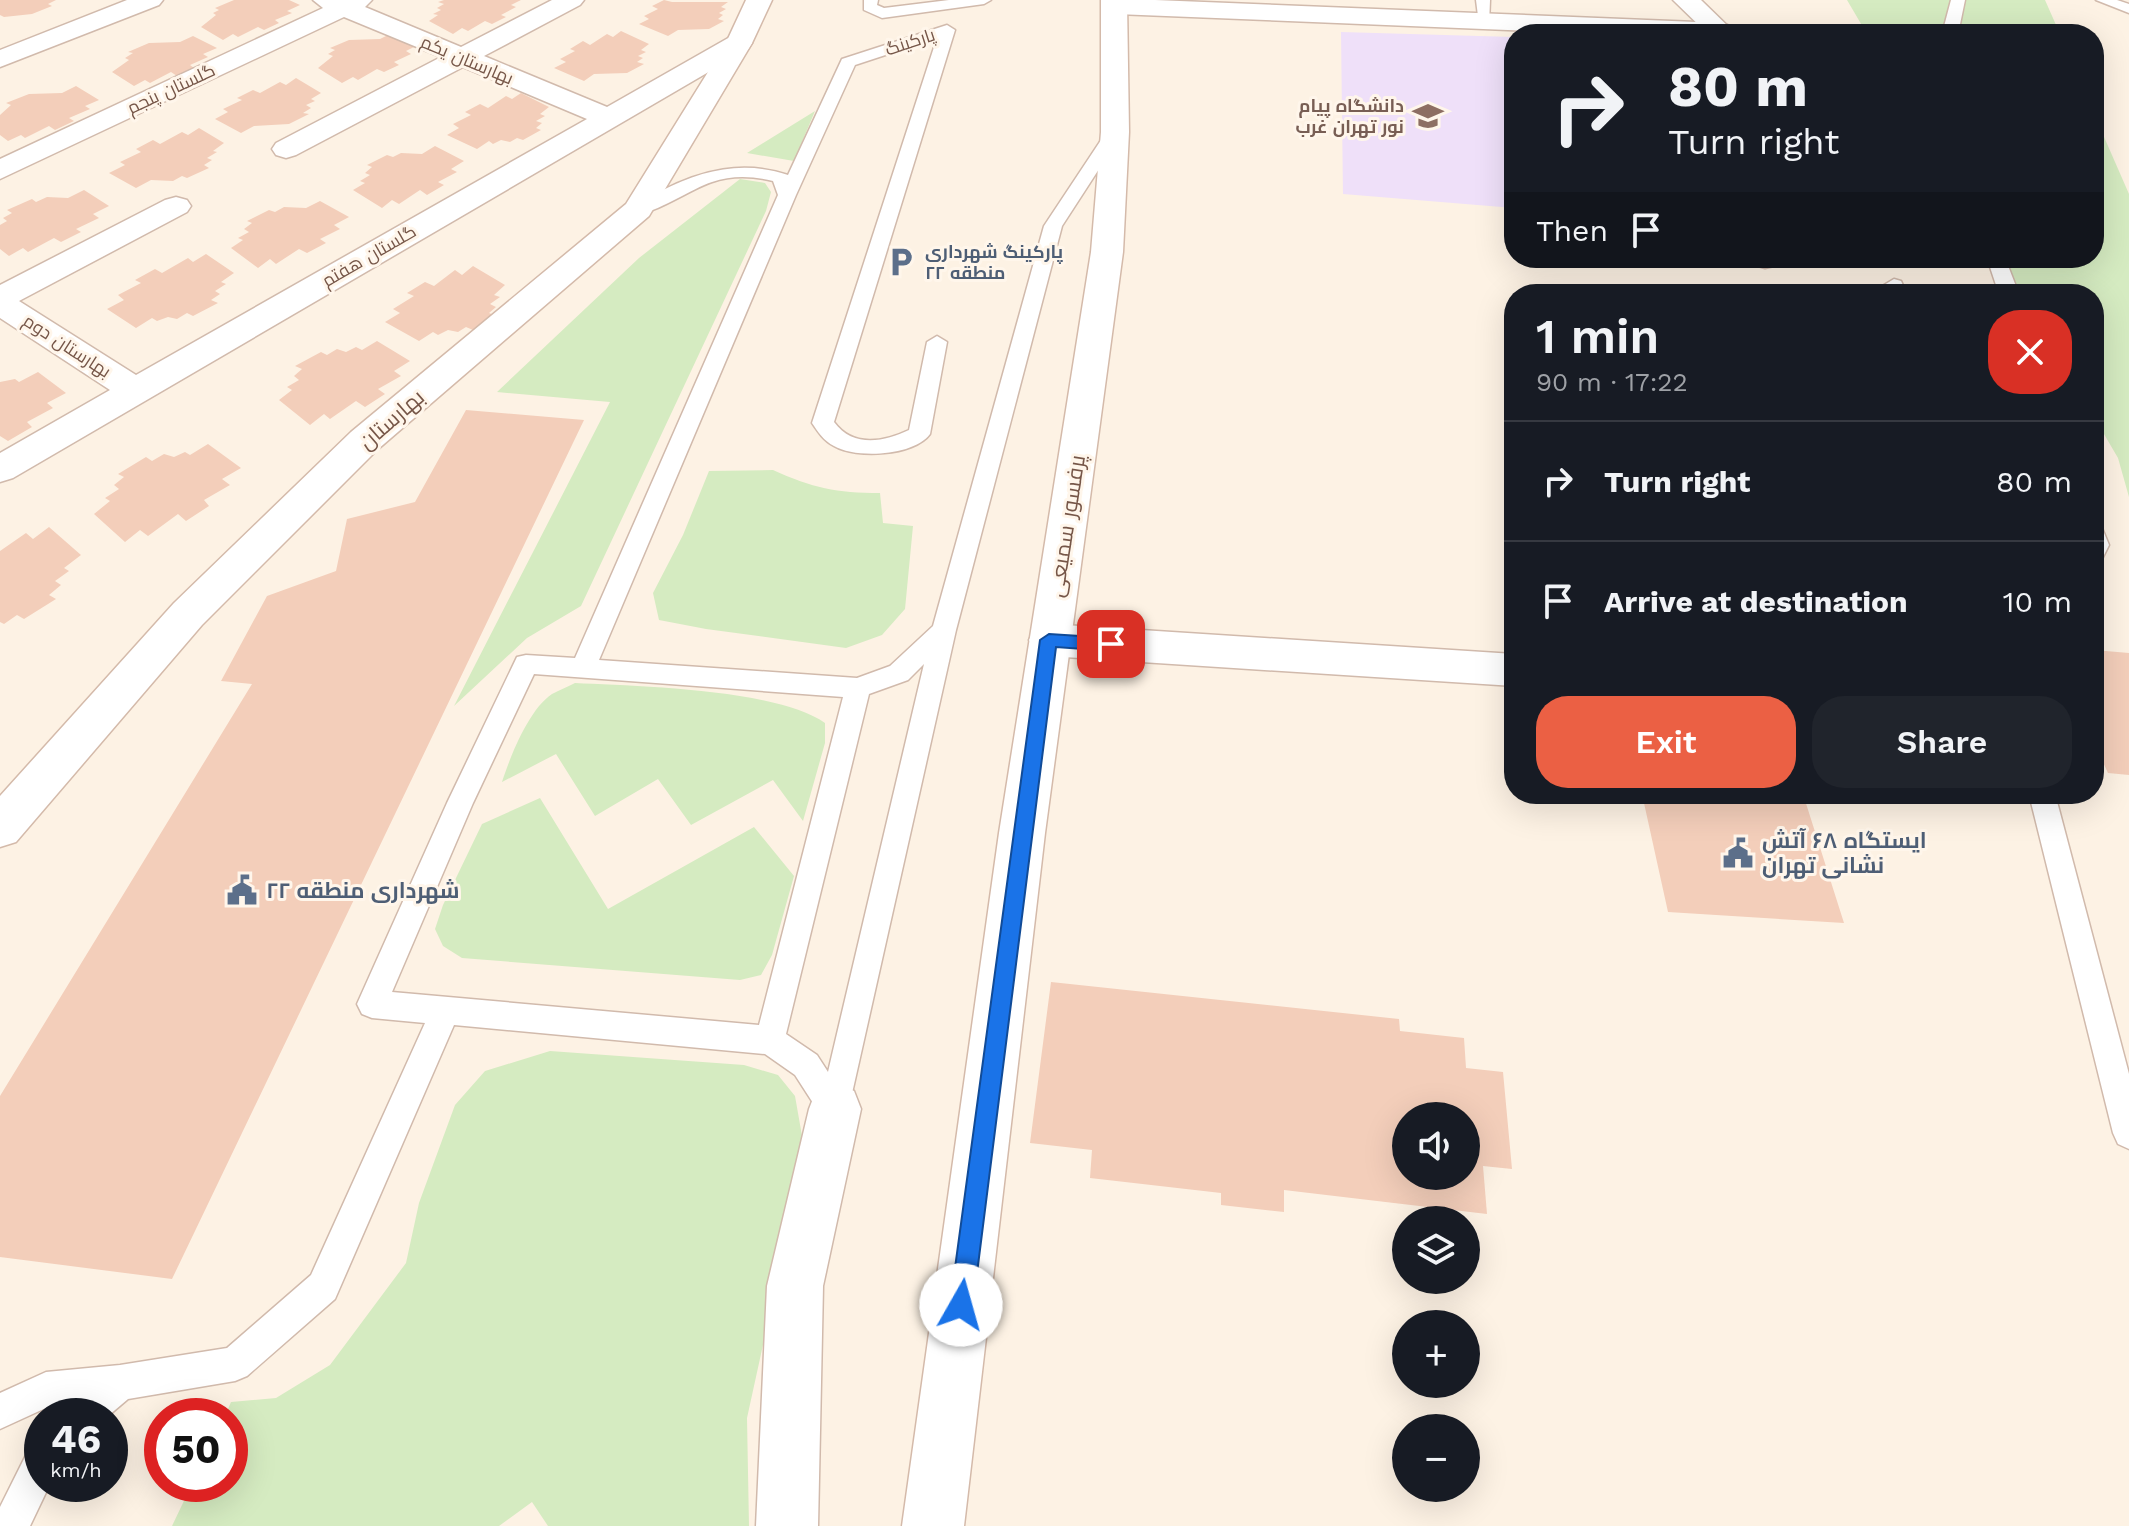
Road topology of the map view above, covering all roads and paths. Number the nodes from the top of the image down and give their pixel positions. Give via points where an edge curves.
1 (150, 0) edge
2 (571, 0) edge
3 (759, 0) edge
4 (871, 0) edge
5 (984, 0) edge
6 (1686, 0) edge
7 (1958, 0) edge
8 (2103, 0) edge
9 (965, 1) edge
10 (342, 2) edge
11 (933, 3) edge
12 (1115, 3) edge
13 (902, 5) edge
14 (2129, 9) edge
15 (1483, 11) edge
16 (1624, 24) edge
17 (1712, 24) edge
18 (1952, 24) edge
19 (739, 43) junction
20 (460, 58) junction
21 (0, 59) edge
22 (609, 118) junction
23 (1115, 132) junction
24 (286, 149) dead end
25 (0, 170) edge
26 (787, 195) junction
27 (176, 206) dead end
28 (638, 210) junction
29 (0, 300) edge
30 (937, 342) dead end
31 (134, 390) junction
32 (0, 469) edge
33 (944, 630) junction
34 (1049, 640) junction
35 (583, 668) junction
36 (1504, 669) edge
37 (858, 688) junction
38 (2045, 804) edge
39 (0, 828) edge
40 (445, 1012) junction
41 (770, 1040) junction
42 (835, 1109) junction
43 (2129, 1133) edge
44 (120, 1383) junction
45 (102, 1398) edge
46 (0, 1411) edge
47 (24, 1498) edge
48 (10, 1526) edge
49 (787, 1526) edge
50 (933, 1526) edge

1 - 21 street
2 - 20 street
3 - 19 street, بهارستان
4 - 13 lane via 869,7 882,13
5 - 9 lane
6 - 17 street
7 - 18 lane
8 - 14 lane
9 - 11 lane
10 - 20 street, بهارستان یکم
10 - 25 street, گلستان پنجم
11 - 13 lane
12 - 15 street
12 - 23 street, پرفسور سمیعی
15 - 16 street
19 - 22 street, گلستان هفتم
19 - 28 street, بهارستان
20 - 22 street, بهارستان یکم
20 - 24 street
22 - 31 street, گلستان هفتم
23 - 33 lane via 1053,226
23 - 34 street, پرفسور سمیعی via 1107,252
26 - 28 lane via 781,178 758,170 723,171
26 - 30 lane, پارکینگ via 848,62 947,30 826,410 823,423 831,437 877,448 919,434
26 - 35 lane
27 - 29 street
28 - 39 street, بهارستان via 364,441 188,614
29 - 31 street, بهارستان دوم
31 - 32 street, گلستان هفتم
33 - 37 lane via 899,673
33 - 42 lane
34 - 36 street
34 - 50 street, پرفسور سمیعی
35 - 37 lane
35 - 40 lane via 526,664 372,1004
37 - 41 lane
38 - 43 lane
40 - 41 lane
40 - 44 lane via 323,1287 235,1364
41 - 42 lane via 806,1065
42 - 49 street via 795,1286
44 - 45 lane
44 - 46 lane via 46,1390
47 - 48 lane

